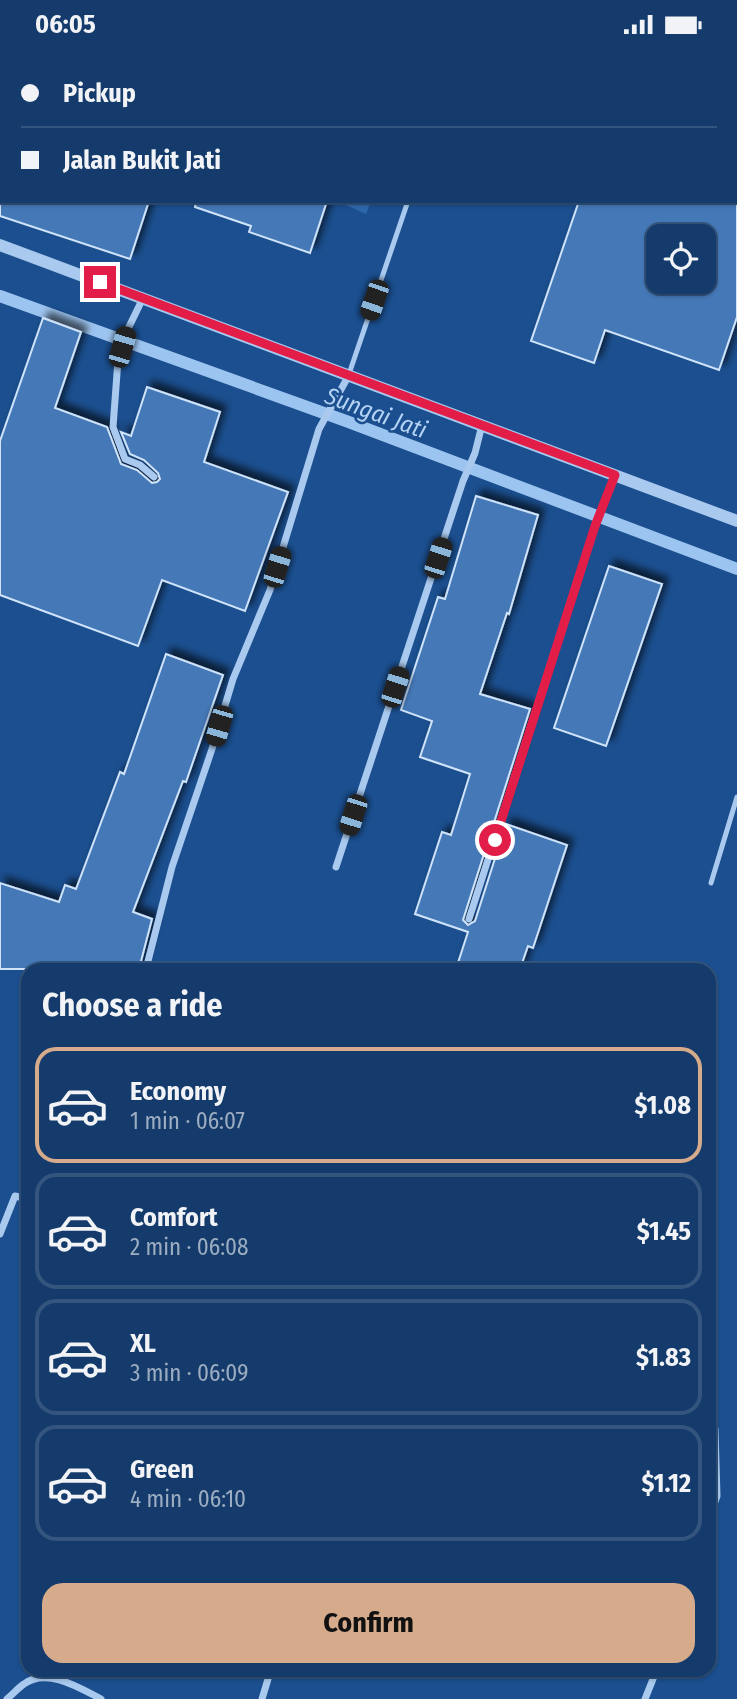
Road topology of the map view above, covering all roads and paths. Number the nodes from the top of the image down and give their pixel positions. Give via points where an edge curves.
1 (407, 203) edge
2 (0, 246) edge
3 (143, 298) junction
4 (349, 374) junction
5 (482, 425) junction
6 (615, 475) junction
7 (154, 477) dead end
8 (737, 521) edge
9 (737, 797) edge
10 (336, 867) dead end
11 (711, 883) dead end
12 (469, 919) dead end
13 (148, 963) edge
14 (21, 1197) edge
15 (0, 1234) edge
16 (716, 1462) edge
17 (716, 1499) edge
18 (269, 1677) edge
19 (654, 1677) edge
20 (7, 1699) edge
21 (101, 1699) edge
22 (262, 1699) edge
23 (645, 1699) edge

1 - 4 lane
2 - 3 street
3 - 4 street
3 - 7 street via 118,360 113,427 125,459
4 - 5 street
4 - 13 street via 319,429 270,590 233,678 172,867
5 - 6 street
5 - 10 street
6 - 8 street
6 - 12 street
9 - 11 lane
14 - 15 street via 15,1196
16 - 17 street
18 - 22 street
19 - 23 street
20 - 21 street via 26,1682 48,1677

